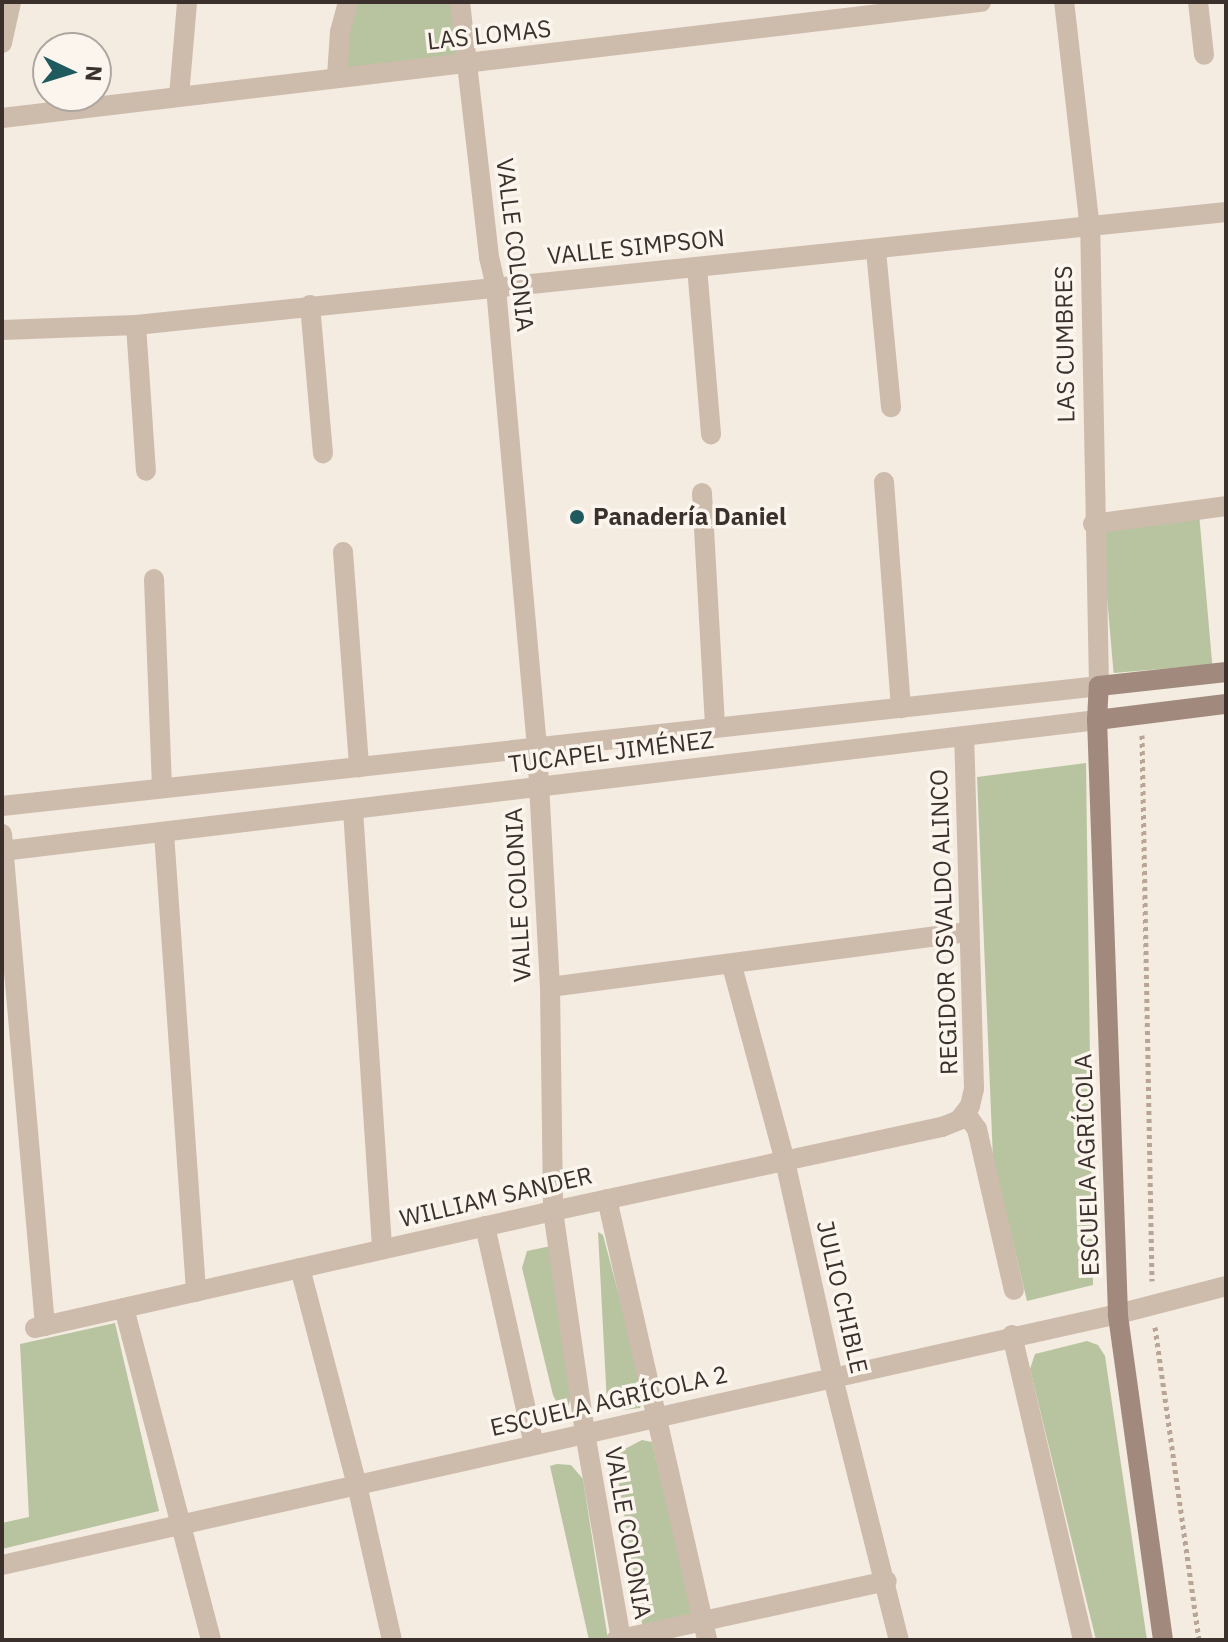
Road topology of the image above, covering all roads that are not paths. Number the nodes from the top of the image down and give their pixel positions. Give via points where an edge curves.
1 (11, 2) edge
2 (187, 2) edge
3 (348, 2) edge
4 (460, 2) edge
5 (981, 2) edge
6 (1064, 2) edge
7 (1198, 2) edge
8 (2, 43) edge
9 (1204, 55) dead end
10 (465, 65) junction
11 (337, 76) junction
12 (179, 96) junction
13 (2, 118) edge
14 (1226, 212) edge
15 (1090, 229) junction
16 (876, 251) junction
17 (697, 267) junction
18 (496, 288) junction
19 (310, 305) junction
20 (136, 325) junction
21 (2, 330) edge
22 (891, 407) dead end
23 (711, 434) dead end
24 (323, 453) dead end
25 (146, 471) dead end
26 (884, 482) dead end
27 (702, 493) dead end
28 (1226, 506) edge
29 (1093, 524) junction
30 (343, 552) dead end
31 (154, 579) dead end
32 (1226, 672) edge
33 (1099, 686) junction
34 (1226, 704) edge
35 (901, 708) junction
36 (1097, 720) junction
37 (715, 728) junction
38 (964, 736) junction
39 (537, 747) junction
40 (359, 767) junction
41 (538, 787) junction
42 (162, 788) junction
43 (2, 806) edge
44 (353, 810) junction
45 (164, 833) junction
46 (3, 846) edge
47 (969, 932) junction
48 (732, 966) junction
49 (550, 987) junction
50 (966, 1114) junction
51 (785, 1161) junction
52 (607, 1199) junction
53 (553, 1211) junction
54 (485, 1226) junction
55 (382, 1249) junction
56 (300, 1268) junction
57 (1226, 1286) edge
58 (1014, 1290) dead end
59 (196, 1292) junction
60 (124, 1308) junction
61 (1118, 1314) junction
62 (1012, 1335) junction
63 (833, 1378) junction
64 (656, 1417) junction
65 (585, 1433) junction
66 (534, 1445) junction
67 (357, 1485) junction
68 (181, 1526) junction
69 (2, 1565) edge
70 (887, 1581) junction
71 (703, 1619) junction
72 (211, 1640) edge
73 (392, 1640) edge
74 (619, 1640) edge
75 (707, 1640) edge
76 (899, 1640) edge
77 (1083, 1640) edge
78 (1163, 1640) edge

1 - 8 street
2 - 12 street
3 - 11 street
4 - 10 street, VALLE COLONIA
5 - 10 street, LAS LOMAS
6 - 15 street, LAS CUMBRES
7 - 9 street
10 - 11 street, LAS LOMAS
10 - 18 street, VALLE COLONIA
11 - 12 street, LAS LOMAS
12 - 13 street, LAS LOMAS
14 - 15 street, VALLE SIMPSON
15 - 16 street, VALLE SIMPSON
15 - 29 street, LAS CUMBRES
16 - 17 street, VALLE SIMPSON
16 - 22 street
17 - 18 street, VALLE SIMPSON
17 - 23 street
18 - 19 street, VALLE SIMPSON
18 - 39 street, VALLE COLONIA
19 - 20 street, VALLE SIMPSON
19 - 24 street
20 - 21 street, VALLE SIMPSON
20 - 25 street
26 - 35 street
27 - 37 street
28 - 29 street
29 - 33 street, LAS CUMBRES
30 - 40 street
31 - 42 street
32 - 33 street, TUCAPEL JIMÉNEZ
33 - 35 street, TUCAPEL JIMÉNEZ
33 - 36 street, ESCUELA AGRÍCOLA
34 - 36 street, TUCAPEL JIMÉNEZ
35 - 37 street, TUCAPEL JIMÉNEZ
36 - 38 street, TUCAPEL JIMÉNEZ
36 - 61 street, ESCUELA AGRÍCOLA
37 - 39 street, TUCAPEL JIMÉNEZ
38 - 41 street, TUCAPEL JIMÉNEZ
38 - 47 street, REGIDOR OSVALDO ALINCO
39 - 40 street, TUCAPEL JIMÉNEZ
39 - 41 street, VALLE COLONIA
40 - 42 street, TUCAPEL JIMÉNEZ
41 - 44 street, TUCAPEL JIMÉNEZ
41 - 49 street, VALLE COLONIA
42 - 43 street, TUCAPEL JIMÉNEZ
44 - 45 street, TUCAPEL JIMÉNEZ
44 - 55 street
45 - 46 street, TUCAPEL JIMÉNEZ
45 - 59 street
46 - 60 street, WILLIAM SANDER via 40,1327
47 - 48 street
47 - 50 street, REGIDOR OSVALDO ALINCO via 974,1088
48 - 49 street
48 - 51 street, JULIO CHIBLE
49 - 53 street, VALLE COLONIA
50 - 51 street, WILLIAM SANDER via 942,1127
50 - 58 street via 977,1129
51 - 52 street, WILLIAM SANDER
51 - 63 street, JULIO CHIBLE
52 - 53 street, WILLIAM SANDER
52 - 64 street, VALLE COLONIA
53 - 54 street, WILLIAM SANDER
53 - 65 street, VALLE COLONIA
54 - 55 street, WILLIAM SANDER
54 - 66 street
55 - 56 street, WILLIAM SANDER
56 - 59 street, WILLIAM SANDER
56 - 67 street
57 - 61 street, ESCUELA AGRÍCOLA 2
59 - 60 street, WILLIAM SANDER
60 - 68 street
61 - 62 street, ESCUELA AGRÍCOLA 2
61 - 78 street, ESCUELA AGRÍCOLA
62 - 63 street, ESCUELA AGRÍCOLA 2
62 - 77 street
63 - 64 street, ESCUELA AGRÍCOLA 2
63 - 70 street, JULIO CHIBLE
64 - 65 street, ESCUELA AGRÍCOLA 2
64 - 71 street, VALLE COLONIA
65 - 66 street, ESCUELA AGRÍCOLA 2
65 - 74 street, VALLE COLONIA
66 - 67 street, ESCUELA AGRÍCOLA 2
67 - 68 street, ESCUELA AGRÍCOLA 2
67 - 73 street
68 - 69 street, ESCUELA AGRÍCOLA 2
68 - 72 street
70 - 71 street
70 - 76 street, JULIO CHIBLE
71 - 74 street
71 - 75 street, VALLE COLONIA

